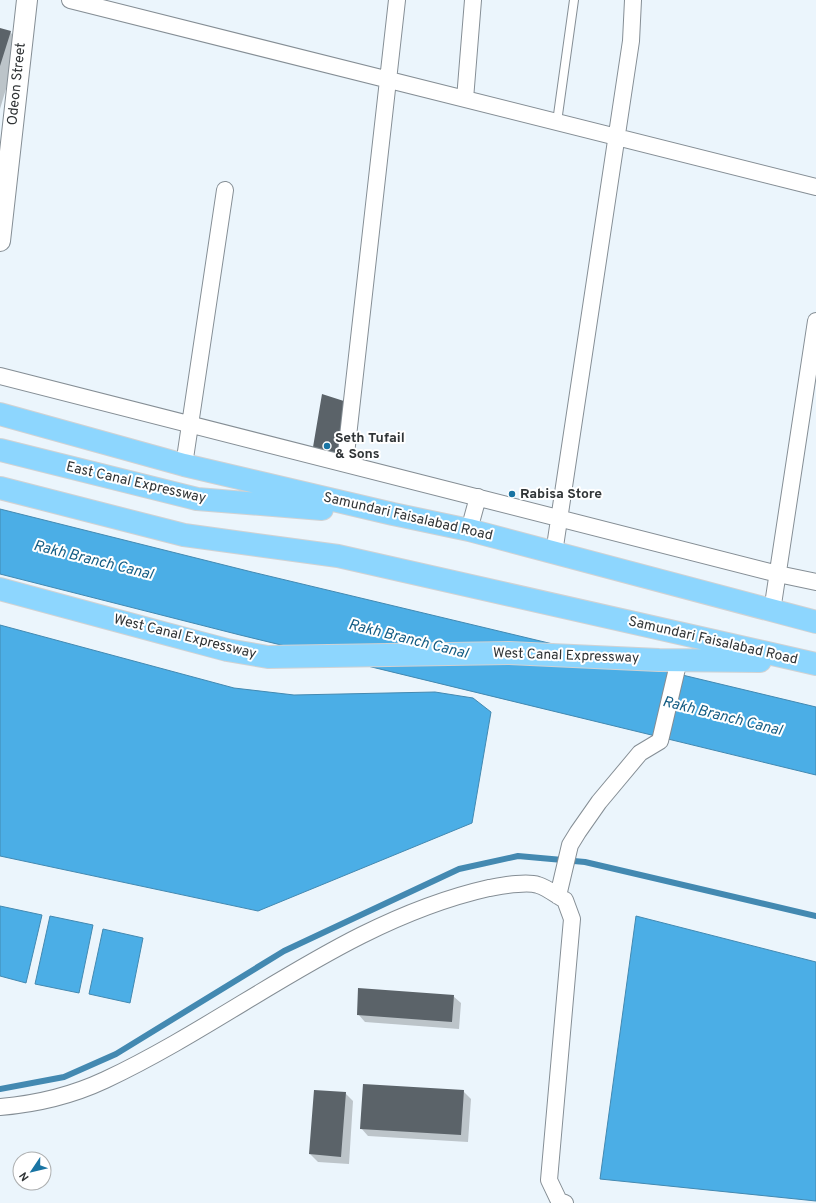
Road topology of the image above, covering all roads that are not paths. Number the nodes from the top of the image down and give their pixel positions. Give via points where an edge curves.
1 (27, 0) edge
2 (70, 0) edge
3 (397, 0) edge
4 (472, 0) edge
5 (574, 0) edge
6 (633, 0) edge
7 (388, 80) junction
8 (465, 99) junction
9 (557, 122) junction
10 (617, 137) junction
11 (816, 187) edge
12 (224, 190) dead end
13 (0, 240) edge
14 (816, 321) edge
15 (0, 376) edge
16 (0, 414) edge
17 (190, 423) junction
18 (0, 450) edge
19 (346, 463) junction
20 (184, 465) junction
21 (0, 488) edge
22 (478, 497) junction
23 (394, 514) junction
24 (560, 518) junction
25 (469, 530) junction
26 (554, 553) junction
27 (778, 574) junction
28 (816, 582) edge
29 (0, 589) edge
30 (772, 611) junction
31 (816, 622) edge
32 (810, 663) edge
33 (671, 664) junction
34 (558, 896) junction
35 (0, 1107) edge
36 (564, 1203) edge

1 - 13 street, Odeon Street
2 - 7 street
3 - 7 street
4 - 8 street
5 - 9 lane
6 - 10 street via 631,41
7 - 8 street
7 - 19 street
8 - 9 street
9 - 10 street
10 - 11 street
10 - 24 street
12 - 17 street
14 - 27 street
15 - 17 street
16 - 20 main road, Samundari Faisalabad Road
17 - 19 street
17 - 20 street
18 - 23 main road, East Canal Expressway via 197,499
19 - 22 street
20 - 23 main road, Samundari Faisalabad Road
21 - 32 main road, Samundari Faisalabad Road via 184,535 338,556
22 - 24 street
22 - 25 street
23 - 25 main road, Samundari Faisalabad Road
24 - 26 street
24 - 27 street
25 - 26 main road, Samundari Faisalabad Road
26 - 30 main road, Samundari Faisalabad Road
27 - 28 street
27 - 30 street
29 - 33 main road, West Canal Expressway via 163,634 268,658 509,653
30 - 31 main road, Samundari Faisalabad Road
32 - 33 main road, West Canal Expressway
33 - 34 street via 660,741 640,753 599,802 570,845
34 - 35 street via 538,884 506,885 466,893 402,916 328,951 262,993 105,1080 63,1096
34 - 36 street via 565,900 572,919 549,1180 559,1201

